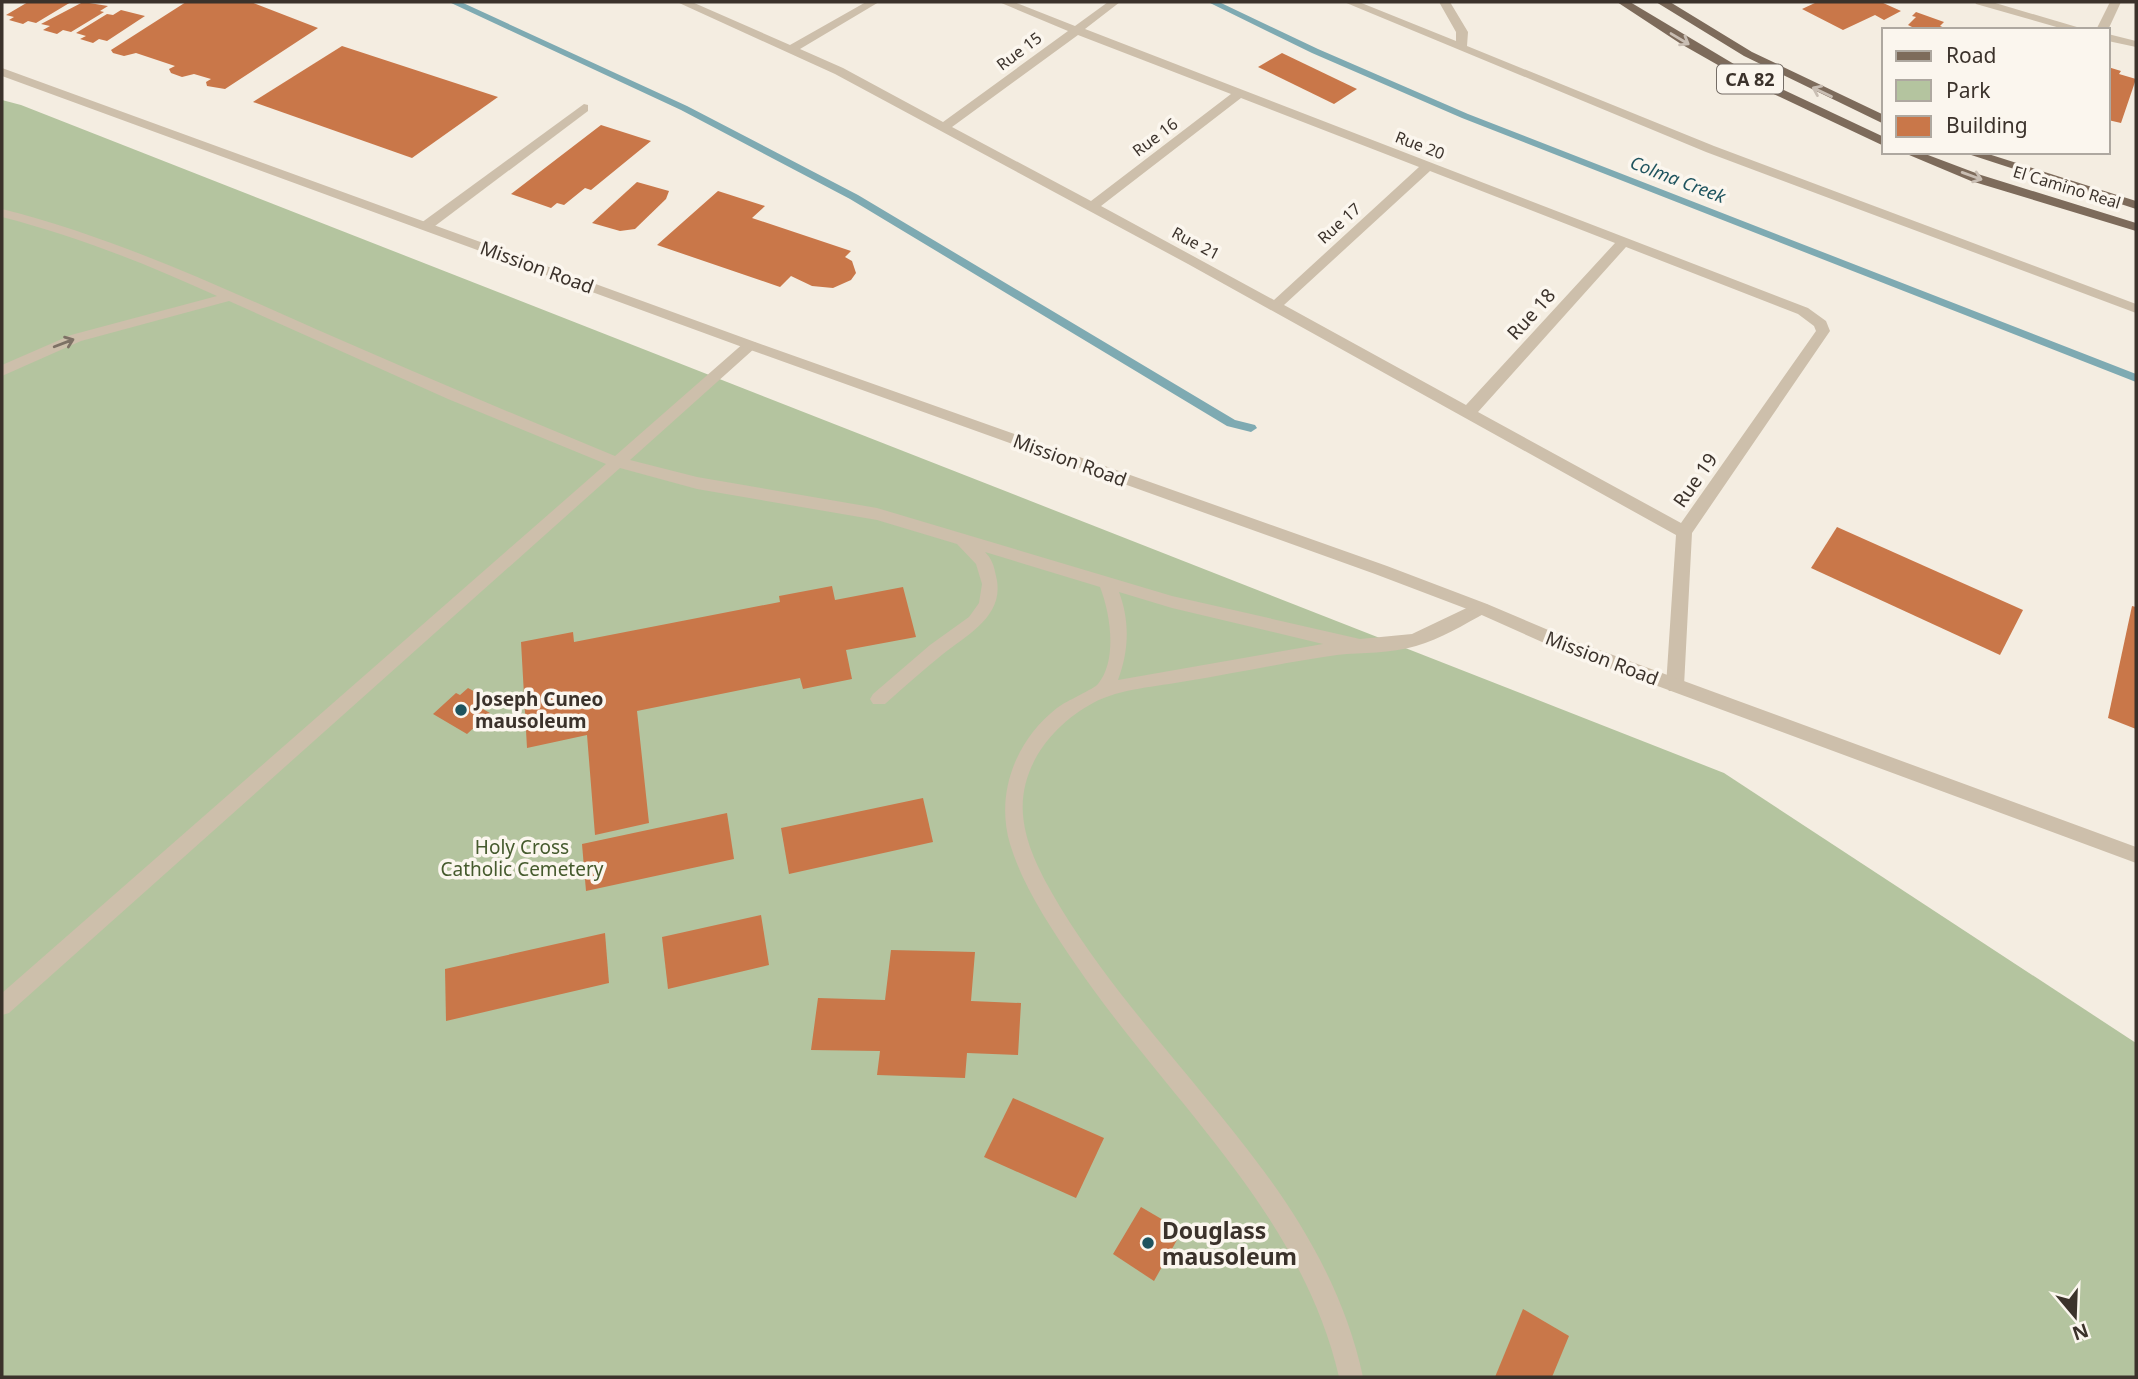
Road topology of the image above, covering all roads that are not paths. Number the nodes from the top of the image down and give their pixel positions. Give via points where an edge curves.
1 (683, 2) edge
2 (874, 2) edge
3 (1004, 2) edge
4 (1115, 2) edge
5 (1350, 2) edge
6 (1446, 2) edge
7 (1623, 2) edge
8 (1662, 2) edge
9 (1980, 2) edge
10 (2115, 2) edge
11 (2074, 28) edge
12 (2103, 28) edge
13 (1074, 29) junction
14 (2110, 38) edge
15 (2136, 44) edge
16 (1461, 47) junction
17 (792, 49) junction
18 (2, 72) edge
19 (1239, 94) junction
20 (584, 108) dead end
21 (1882, 119) edge
22 (944, 127) junction
23 (1882, 141) edge
24 (1913, 154) edge
25 (1974, 154) edge
26 (1427, 167) junction
27 (2136, 205) edge
28 (1092, 207) junction
29 (2, 213) edge
30 (426, 226) junction
31 (2136, 227) edge
32 (1623, 242) junction
33 (232, 296) junction
34 (1275, 306) junction
35 (2136, 309) edge
36 (1821, 324) joint
37 (750, 345) junction
38 (2, 371) edge
39 (1468, 413) junction
40 (616, 462) junction
41 (1684, 532) junction
42 (962, 540) junction
43 (1107, 584) junction
44 (1481, 608) junction
45 (1360, 646) junction
46 (1675, 686) junction
47 (1103, 692) junction
48 (878, 699) dead end
49 (2136, 855) edge
50 (2, 1006) edge
51 (1351, 1377) edge

1 - 17 street, Rue 21
2 - 17 street
3 - 13 street, Rue 20
4 - 13 street, Rue 15
5 - 16 street
6 - 16 street via 1462,32
7 -> 23 main road, CA 82 via 1780,95
21 -> 8 main road, CA 82 via 1748,54
9 - 11 street
10 - 12 street
13 - 19 street, Rue 20
13 - 22 street, Rue 15
14 - 15 street
16 - 35 street via 1710,149
17 - 22 street, Rue 21
18 - 30 street, Mission Road
19 - 26 street, Rue 20
19 - 28 street, Rue 16
20 - 30 street
22 - 28 street, Rue 21
24 -> 31 main road, El Camino Real
25 - 27 main road, El Camino Real
26 - 32 street, Rue 20
26 - 34 street, Rue 17
28 - 34 street, Rue 21
29 - 33 street via 108,244
30 - 37 street, Mission Road
32 - 36 street, Rue 20 via 1803,311
32 - 39 street, Rue 18
38 -> 33 street via 76,338
33 - 40 street
34 - 39 street, Rue 21
36 - 41 street, Rue 19 via 1823,331
37 - 40 street
37 - 44 street, Mission Road
39 - 41 street, Rue 21
40 - 42 street via 697,483 877,514
40 - 50 street
41 - 46 street, Rue 19
42 - 43 street
42 - 48 street via 984,561 990,584 987,604 975,622
43 - 45 street
43 - 47 street via 1115,603 1119,639 1118,656
44 - 45 street via 1422,638
44 - 46 street, Mission Road
45 - 47 street
46 - 49 street, Mission Road
47 - 51 street via 1081,700 1035,740 1019,769 1013,801 1017,835 1060,926 1255,1178 1312,1265

